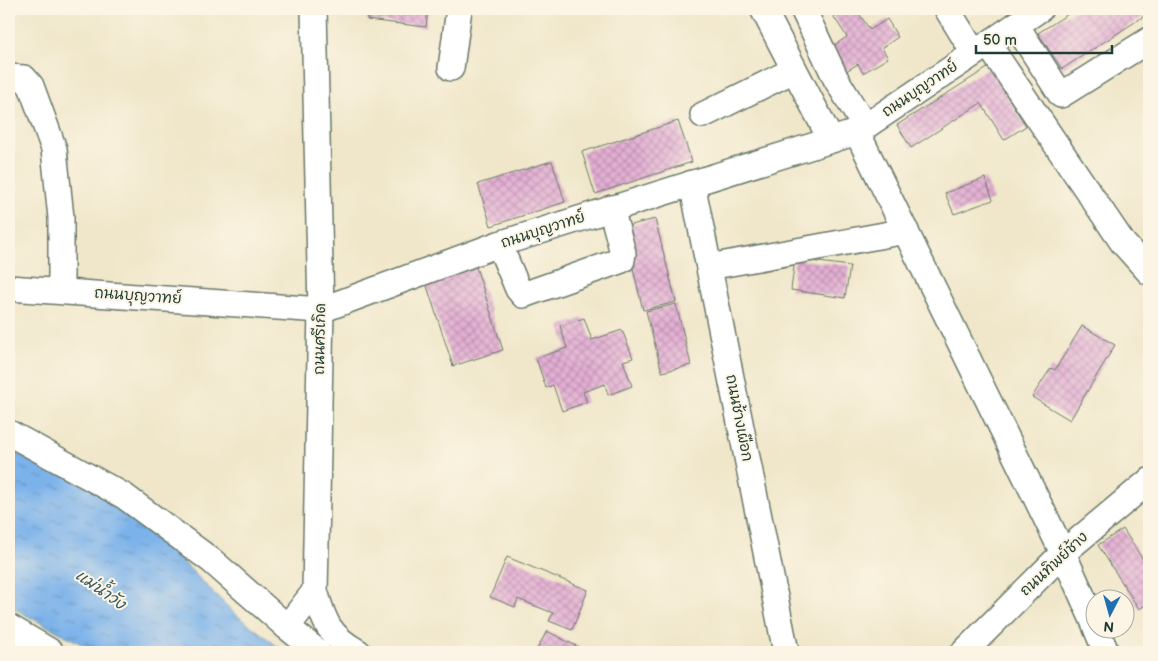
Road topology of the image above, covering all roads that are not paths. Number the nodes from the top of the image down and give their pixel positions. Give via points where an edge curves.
1 (314, 9) edge
2 (460, 9) edge
3 (763, 9) edge
4 (803, 9) edge
5 (947, 9) edge
6 (1040, 9) edge
7 (1016, 25) junction
8 (1149, 40) edge
9 (981, 48) junction
10 (451, 68) dead end
11 (794, 70) junction
12 (9, 77) edge
13 (703, 114) dead end
14 (861, 129) junction
15 (830, 140) junction
16 (692, 183) junction
17 (611, 208) junction
18 (906, 231) junction
19 (499, 244) junction
20 (709, 267) junction
21 (1149, 272) edge
22 (9, 288) edge
23 (61, 290) junction
24 (321, 310) junction
25 (9, 433) edge
26 (1149, 481) edge
27 (1063, 553) junction
28 (315, 591) junction
29 (1086, 605) edge
30 (9, 627) edge
31 (287, 627) junction
32 (1100, 638) edge
33 (52, 652) edge
34 (318, 652) edge
35 (358, 652) edge
36 (786, 652) edge
37 (964, 652) edge
38 (1106, 652) edge

1 - 24 street, ถนนศรีเกิด
2 - 10 street
3 - 11 street
4 - 14 street
5 - 9 street
6 - 7 street, ถนนบุญวาทย์
7 - 8 street via 1061,95
7 - 9 street, ถนนบุญวาทย์
9 - 14 street, ถนนบุญวาทย์
9 - 21 street via 1123,243
11 - 13 street
11 - 15 street
12 - 23 street via 24,78 31,86 54,149 61,218
14 - 15 street, ถนนบุญวาทย์
14 - 18 street
15 - 16 street, ถนนบุญวาทย์
16 - 17 street, ถนนบุญวาทย์
16 - 20 street, ถนนช้างเผือก
17 - 19 street, ถนนบุญวาทย์
17 - 19 street via 622,260 523,295
18 - 20 street
18 - 27 street
19 - 24 street, ถนนบุญวาทย์
20 - 36 street, ถนนช้างเผือก
22 - 23 street, ถนนบุญวาทย์
23 - 24 street, ถนนบุญวาทย์
24 - 28 street, ถนนศรีเกิด
25 - 31 street via 124,496 212,561
26 - 27 street, ถนนทิพย์ช้าง
27 - 29 street
27 - 37 street, ถนนทิพย์ช้าง
28 - 31 street
28 - 35 street, ถนนศรีเกิด via 323,617 339,641
30 - 33 street
31 - 34 street
32 - 38 street

